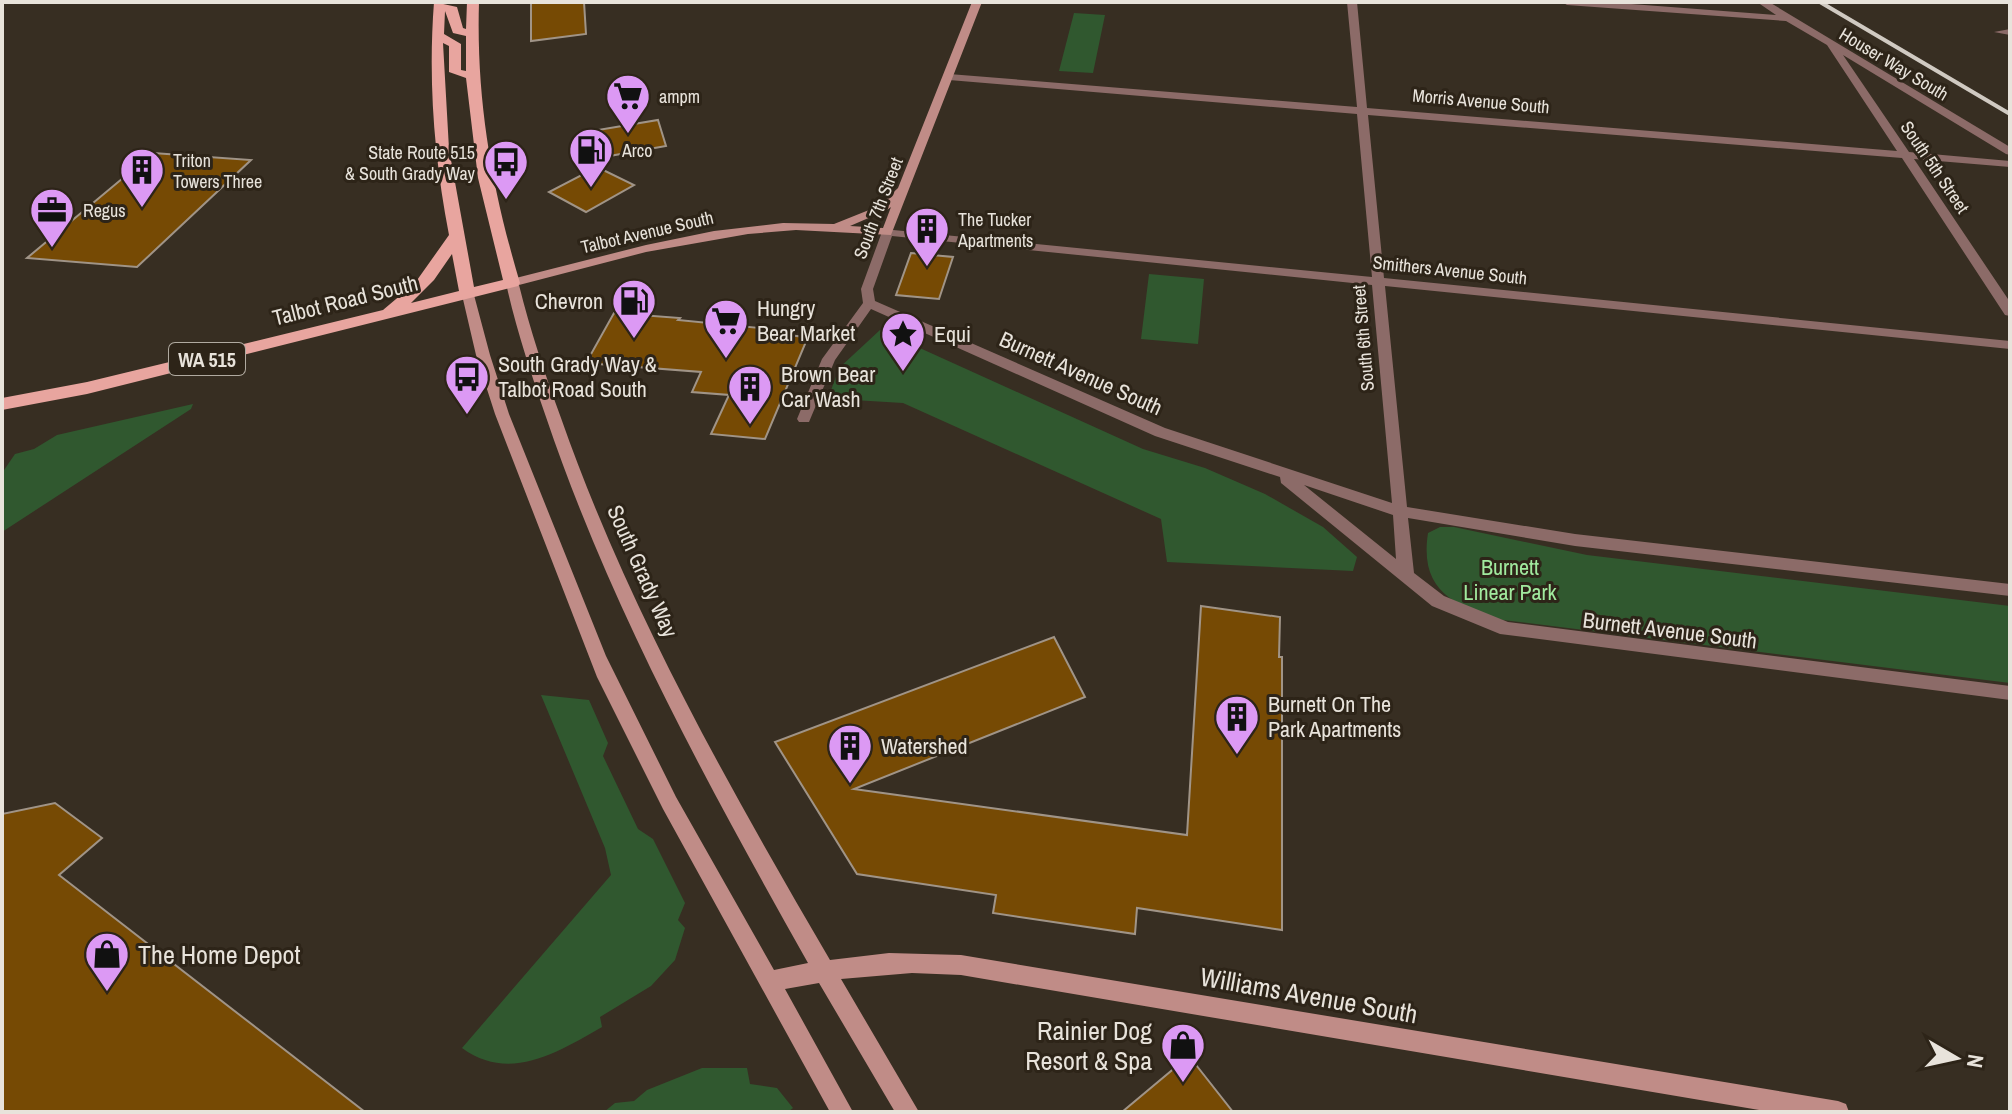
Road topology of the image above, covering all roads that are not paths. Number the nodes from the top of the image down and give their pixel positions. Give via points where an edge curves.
1 (473, 2) edge
2 (977, 2) edge
3 (1352, 2) edge
4 (1567, 2) edge
5 (1762, 2) edge
6 (440, 4) edge
7 (1786, 18) junction
8 (471, 34) junction
9 (437, 36) junction
10 (1830, 43) junction
11 (472, 76) junction
12 (949, 77) junction
13 (1362, 110) junction
14 (458, 146) junction
15 (2010, 152) edge
16 (1905, 155) junction
17 (2010, 164) edge
18 (904, 190) junction
19 (831, 229) junction
20 (887, 232) junction
21 (456, 235) junction
22 (1378, 280) junction
23 (512, 283) junction
24 (468, 295) junction
25 (869, 303) junction
26 (2010, 312) edge
27 (376, 318) junction
28 (2010, 345) edge
29 (2, 404) edge
30 (804, 419) dead end
31 (1279, 473) junction
32 (1399, 511) junction
33 (1406, 575) junction
34 (2010, 590) edge
35 (2010, 693) edge
36 (822, 971) junction
37 (771, 981) junction
38 (842, 1112) edge
39 (908, 1112) edge
40 (1838, 1112) edge

1 - 8 main road, South Grady Way
2 - 12 main road, South 7th Street
3 - 13 street, South 6th Street
4 - 7 street
5 - 7 street, Houser Way South
6 - 8 main road via 453,9 457,30
6 - 9 main road, South Grady Way
7 - 10 street, Houser Way South
8 - 11 main road, South Grady Way
9 - 11 main road via 455,44 455,72
9 - 14 main road, South Grady Way via 435,98
10 - 15 street, Houser Way South
10 - 16 street, South 5th Street
11 - 14 main road, South Grady Way
12 - 13 street, Morris Avenue South
12 - 18 main road, South 7th Street
13 - 16 street, Morris Avenue South
13 - 22 street, South 6th Street
14 - 21 main road, South Grady Way
14 - 23 main road, South Grady Way
16 - 17 street, Morris Avenue South
16 - 26 street, South 5th Street
18 - 19 main road via 883,208
18 - 20 main road, South 7th Street
19 - 20 main road, Talbot Avenue South
19 - 23 main road, Talbot Avenue South via 786,227 671,241
20 - 22 street, Smithers Avenue South
20 - 25 street, South 7th Street via 867,289
21 - 24 main road, South Grady Way
21 - 27 main road via 415,292
22 - 28 street, Smithers Avenue South
22 - 32 street, South 6th Street
23 - 24 main road, Talbot Road South / WA 515
23 - 36 main road, South Grady Way via 521,326 578,489 619,588
24 - 27 main road, Talbot Road South / WA 515
24 - 37 main road, South Grady Way via 508,433 615,697
25 - 30 street, South 7th Street via 829,359
25 - 31 street, Burnett Avenue South via 1160,432
27 - 29 main road, Talbot Road South / WA 515
31 - 32 street, Burnett Avenue South
31 - 33 street, Burnett Avenue South
32 - 33 street, South 6th Street
32 - 34 street, Burnett Avenue South via 1575,540
33 - 35 street, Burnett Avenue South via 1438,601 1506,629
36 - 37 main road, Williams Avenue South
36 - 39 main road, South Grady Way
36 - 40 main road, Williams Avenue South via 894,961 961,965
37 - 38 main road, South Grady Way

